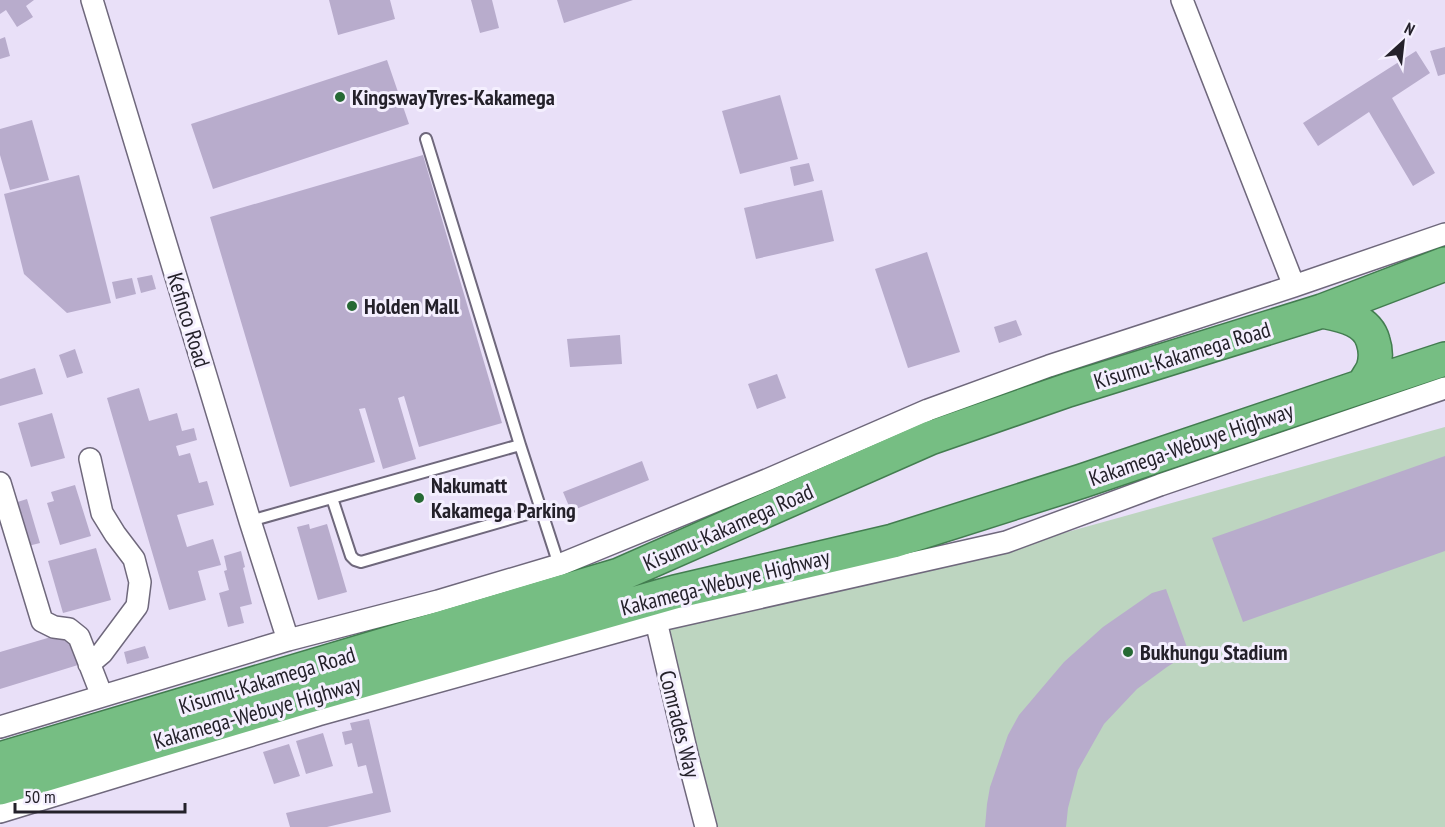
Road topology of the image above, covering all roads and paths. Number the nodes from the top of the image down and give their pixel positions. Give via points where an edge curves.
1 (92, 0) edge
2 (1182, 0) edge
3 (426, 139) dead end
4 (1445, 234) edge
5 (1445, 264) edge
6 (1294, 286) junction
7 (1322, 311) junction
8 (1445, 359) edge
9 (1363, 386) junction
10 (1445, 388) edge
11 (520, 445) junction
12 (90, 459) dead end
13 (0, 483) edge
14 (332, 498) junction
15 (541, 510) junction
16 (250, 521) junction
17 (559, 565) junction
18 (685, 590) junction
19 (656, 621) junction
20 (288, 640) junction
21 (90, 664) junction
22 (388, 674) junction
23 (102, 696) junction
24 (345, 708) junction
25 (0, 727) edge
26 (10, 752) edge
27 (0, 788) edge
28 (0, 812) edge
29 (706, 827) edge

1 - 16 street, Kefinco Road
2 - 6 street
3 - 11 lane
4 - 6 street
5 - 7 highway, Kisumu-Kakamega Road
6 - 17 street via 928,410
7 - 9 highway via 1353,319 1371,333 1376,350 1373,368
7 - 26 highway, Kisumu-Kakamega Road via 1068,390 930,438 619,575 501,605
8 - 9 highway, Kakamega-Webuye Highway
9 - 18 highway, Kakamega-Webuye Highway via 893,541
10 - 19 street via 1006,542
11 - 14 lane
11 - 15 lane
12 - 21 street via 102,513 134,559 140,582 137,606
13 - 21 street via 42,621 69,629 79,637
14 - 15 lane via 351,556 362,562
14 - 16 lane
15 - 17 lane
16 - 20 street, Kefinco Road
17 - 20 street via 461,599
18 - 19 street
18 - 22 highway, Kakamega-Webuye Highway
19 - 24 street
19 - 29 street, Comrades Way
20 - 23 street
21 - 23 street
22 - 24 street
22 - 27 highway, Kakamega-Webuye Highway
23 - 25 street
24 - 28 street

